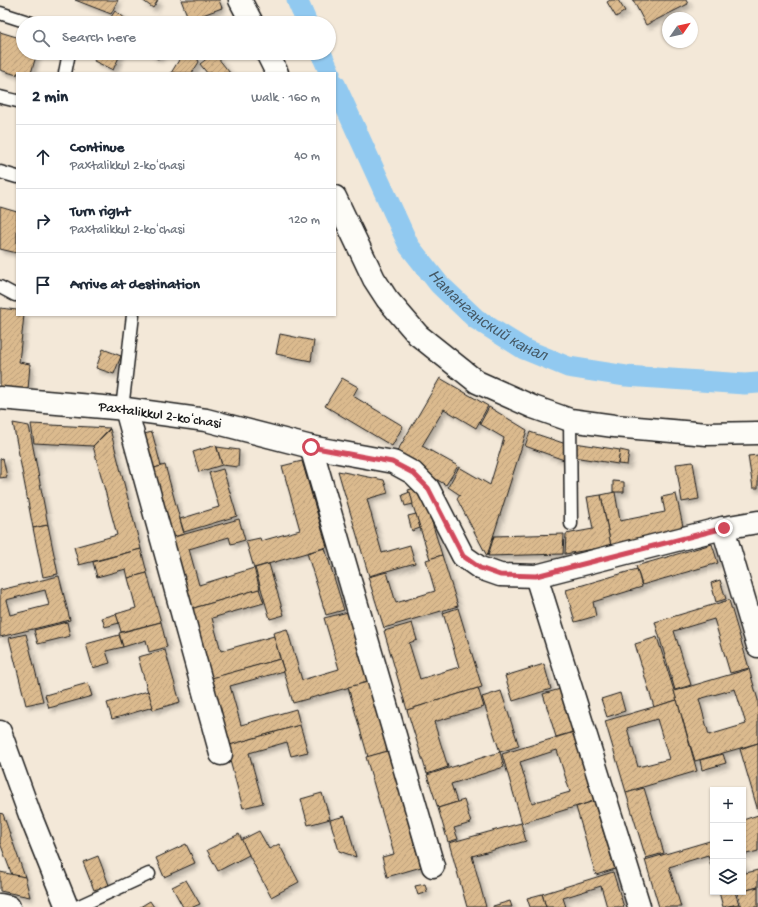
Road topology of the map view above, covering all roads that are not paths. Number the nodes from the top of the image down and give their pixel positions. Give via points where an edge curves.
1 (240, 0) edge
2 (0, 13) edge
3 (248, 16) edge
4 (16, 18) edge
5 (68, 60) edge
6 (270, 60) edge
7 (65, 72) edge
8 (276, 72) edge
9 (0, 97) edge
10 (16, 101) edge
11 (0, 172) edge
12 (16, 177) edge
13 (336, 199) edge
14 (0, 287) edge
15 (15, 295) dead end
16 (133, 316) edge
17 (0, 398) edge
18 (124, 409) junction
19 (570, 420) junction
20 (758, 433) edge
21 (311, 447) junction
22 (758, 522) edge
23 (571, 524) dead end
24 (724, 528) junction
25 (536, 576) junction
26 (758, 646) edge
27 (0, 732) edge
28 (221, 754) dead end
29 (433, 866) dead end
30 (149, 874) dead end
31 (0, 905) edge
32 (640, 906) edge
33 (9, 907) edge
34 (67, 907) edge
35 (77, 907) edge

1 - 3 street
2 - 4 lane
5 - 7 lane
6 - 8 street
9 - 10 lane
11 - 12 lane
13 - 19 street via 374,279 387,299 418,335 477,382
14 - 15 lane
16 - 18 lane
17 - 18 street, Paxtalikkul 2-koʻchasi
18 - 21 street, Paxtalikkul 2-koʻchasi via 206,420
18 - 28 street
19 - 20 street via 707,434
19 - 23 lane
21 - 25 street, Paxtalikkul 2-koʻchasi via 392,462 413,473 428,488 463,556 480,568 500,575
21 - 29 street
22 - 24 street, Paxtalikkul 2-koʻchasi
24 - 25 street, Paxtalikkul 2-koʻchasi
24 - 26 street
25 - 32 street
27 - 34 street
30 - 35 lane
31 - 33 street

